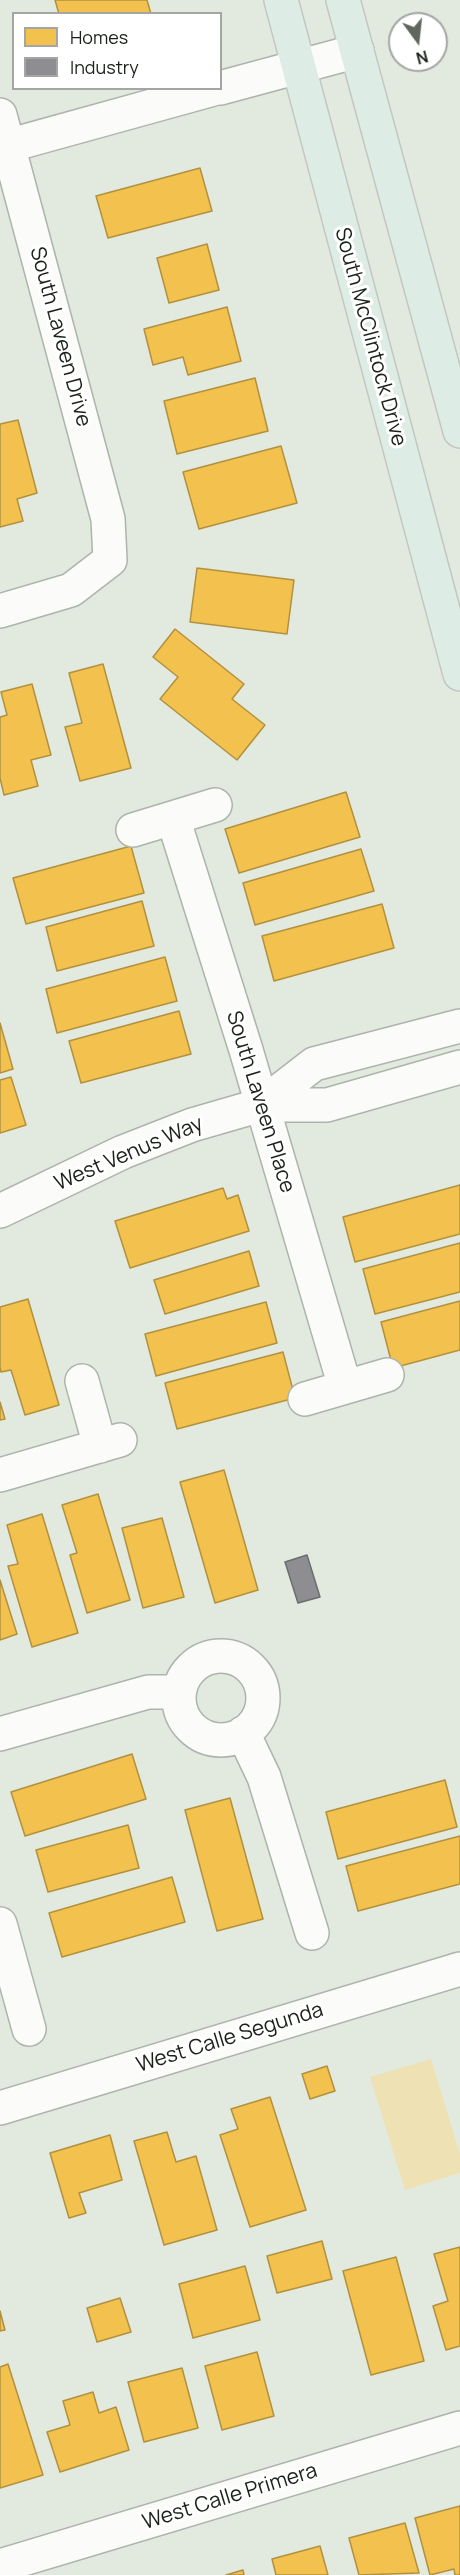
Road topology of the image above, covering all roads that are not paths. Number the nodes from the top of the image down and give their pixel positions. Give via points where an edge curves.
1 (281, 0) edge
2 (343, 0) edge
3 (357, 51) junction
4 (298, 67) junction
5 (222, 87) edge
6 (210, 90) edge
7 (3, 136) edge
8 (460, 431) edge
9 (0, 611) edge
10 (460, 674) edge
11 (215, 805) dead end
12 (173, 818) junction
13 (133, 830) dead end
14 (460, 1026) edge
15 (351, 1054) junction
16 (460, 1067) edge
17 (362, 1095) junction
18 (261, 1105) junction
19 (0, 1211) edge
20 (387, 1375) dead end
21 (82, 1381) dead end
22 (345, 1387) junction
23 (305, 1399) dead end
24 (0, 1475) edge
25 (179, 1692) junction
26 (243, 1733) junction
27 (0, 1734) edge
28 (0, 1924) edge
29 (312, 1934) dead end
30 (460, 1969) edge
31 (30, 2029) dead end
32 (0, 2108) edge
33 (460, 2428) edge
34 (0, 2566) edge
35 (34, 2566) edge

1 - 4 main road, South McClintock Drive
2 - 3 main road
3 - 4 street
3 - 8 main road
4 - 5 street
4 - 10 main road, South McClintock Drive
6 - 7 street
7 - 9 street, South Laveen Drive via 108,519 110,560 71,590
11 - 12 street
12 - 13 street
12 - 18 street, South Laveen Place
14 - 15 street, West Venus Way
15 - 17 street
15 - 18 street, West Venus Way via 314,1064
16 - 17 street, West Venus Way
17 - 18 street, West Venus Way via 327,1105
18 - 19 street, West Venus Way via 192,1125 123,1152
18 - 22 street, South Laveen Place
20 - 22 street
21 - 24 street via 110,1443
22 - 23 street
25 - 26 street via 184,1718 204,1736 217,1739
25 - 26 street via 192,1667 204,1659 231,1657 244,1662 261,1684 263,1698 254,1724
25 - 27 street via 148,1692
26 - 29 street via 264,1777
28 - 31 street
30 - 32 street, West Calle Segunda
33 - 35 street, West Calle Primera
34 - 35 street, West Calle Primera

